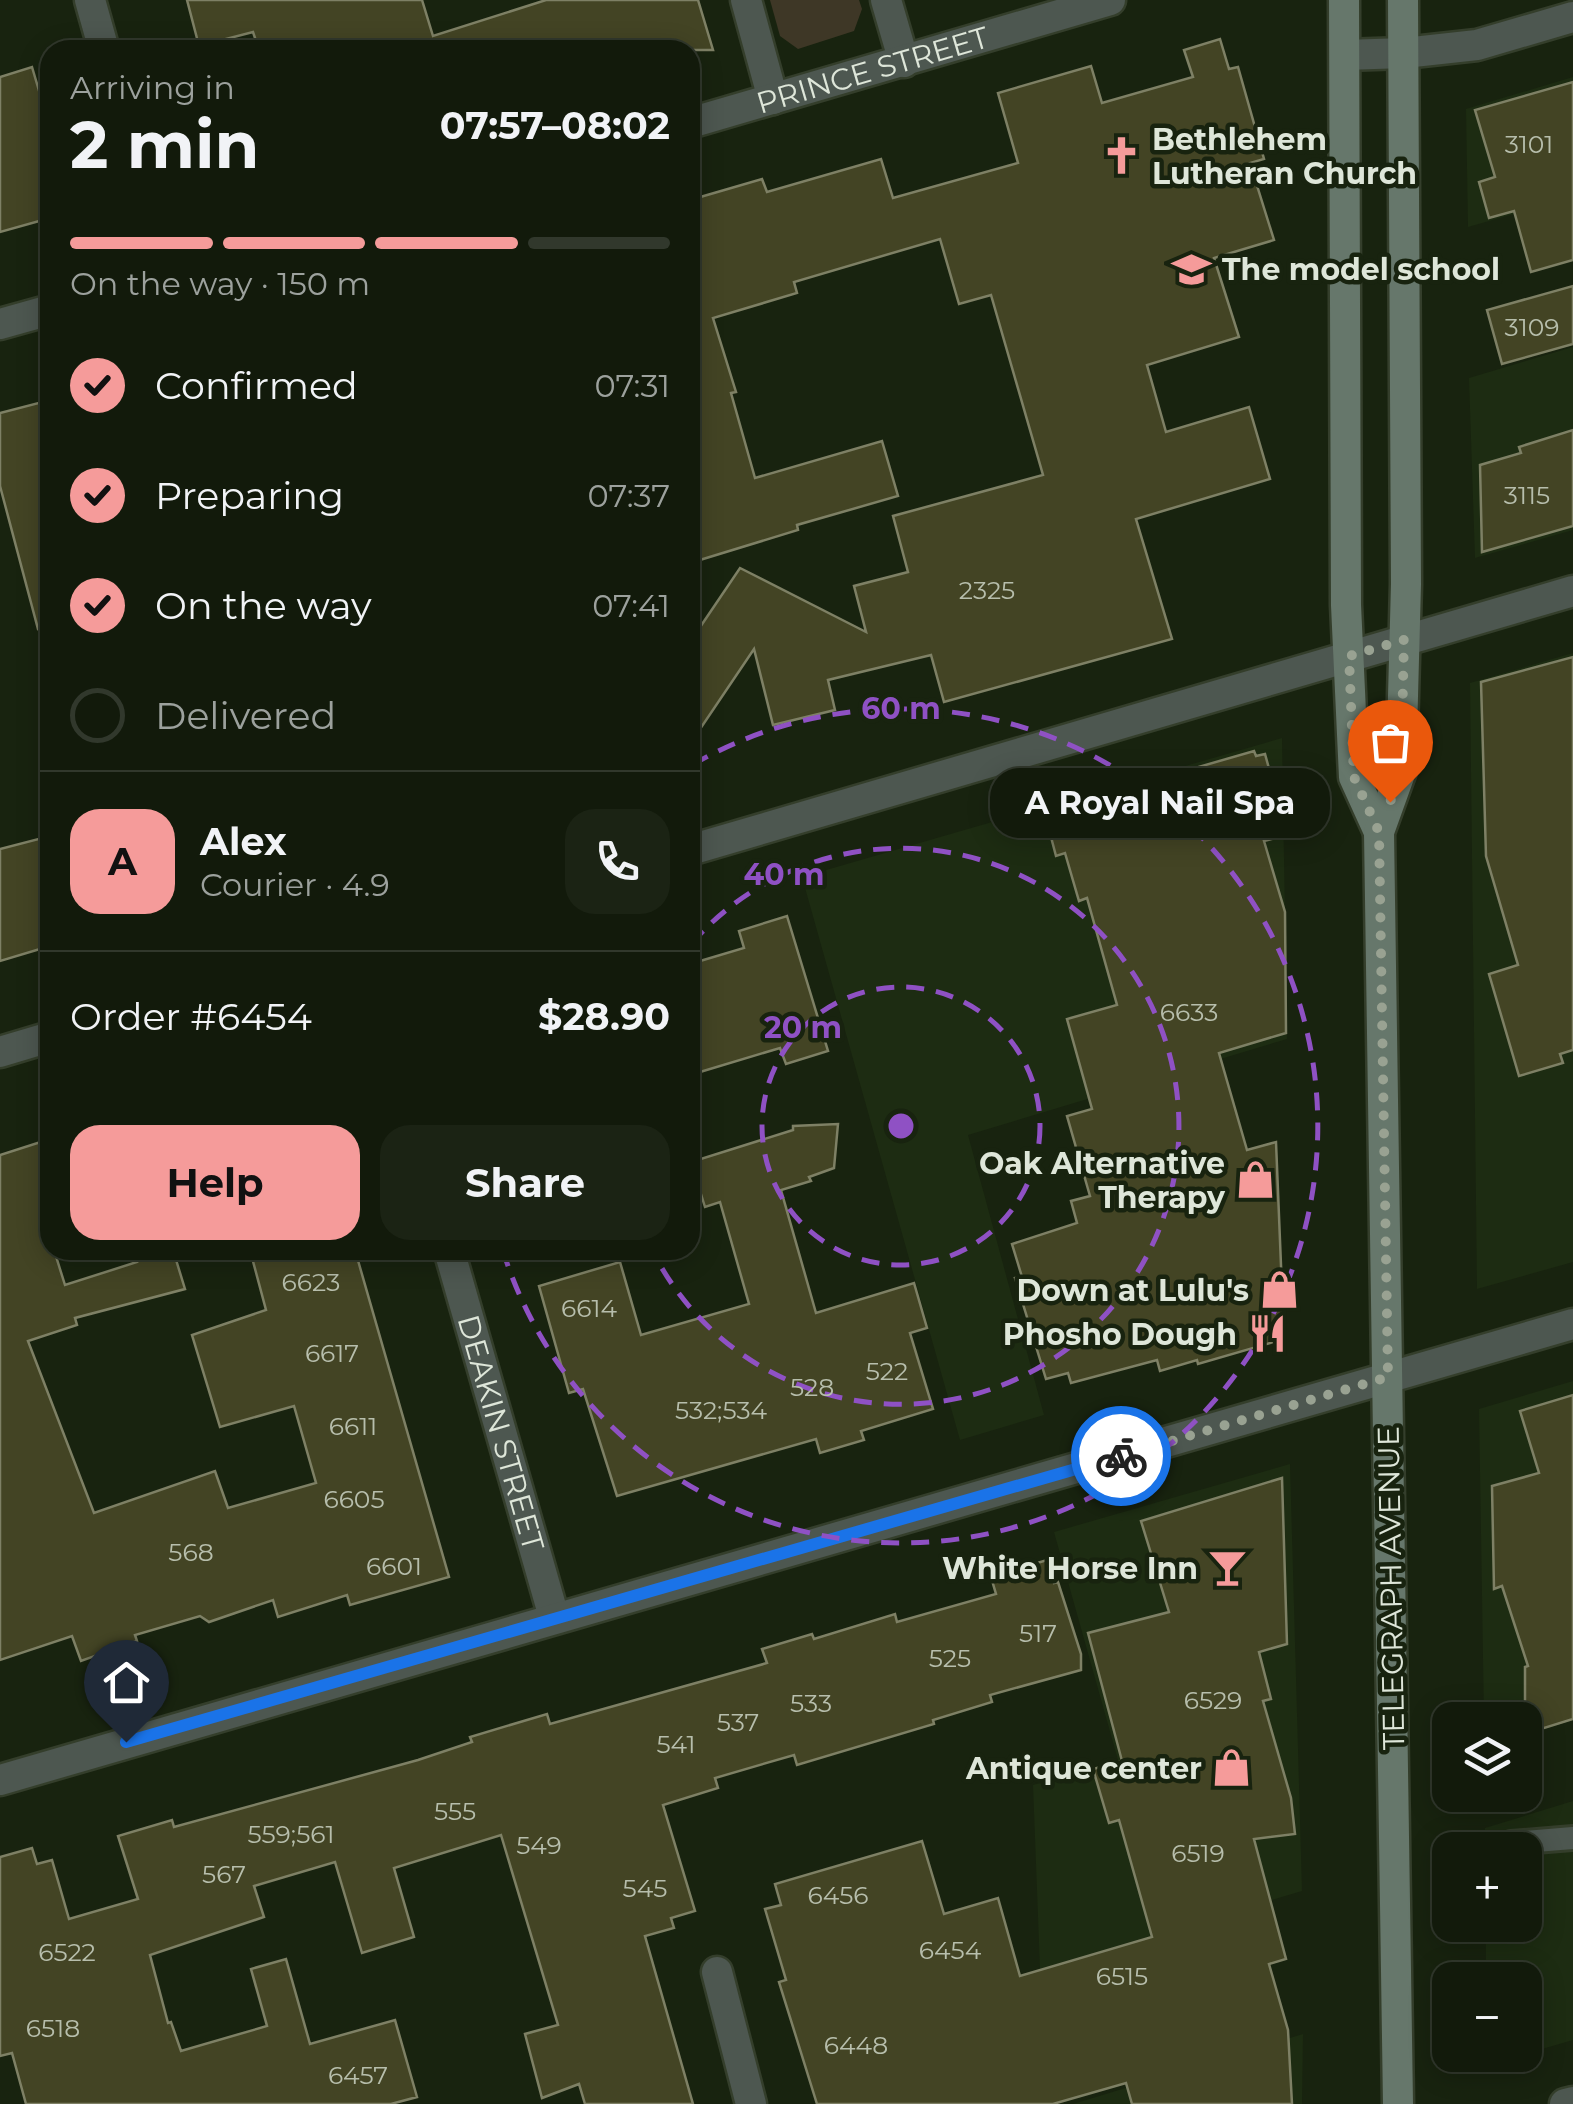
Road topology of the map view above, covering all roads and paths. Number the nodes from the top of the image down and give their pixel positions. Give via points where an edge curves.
1 (90, 0) edge
2 (746, 0) edge
3 (886, 0) edge
4 (1110, 0) edge
5 (1344, 0) edge
6 (1404, 0) edge
7 (1573, 18) edge
8 (101, 40) edge
9 (1404, 53) junction
10 (1345, 55) junction
11 (904, 62) junction
12 (773, 99) junction
13 (700, 120) edge
14 (40, 313) edge
15 (0, 324) edge
16 (1573, 592) edge
17 (1404, 640) junction
18 (1349, 656) junction
19 (1379, 832) junction
20 (700, 847) edge
21 (40, 1040) edge
22 (0, 1052) edge
23 (452, 1260) edge
24 (1573, 1324) edge
25 (1388, 1377) junction
26 (554, 1617) junction
27 (0, 1780) edge
28 (1573, 1838) edge
29 (1542, 1840) edge
30 (717, 1972) dead end
31 (1573, 2102) edge
32 (751, 2104) edge
33 (1398, 2104) edge
34 (1564, 2104) edge

1 - 8 street
2 - 12 street
3 - 11 street
4 - 11 street, PRINCE STREET
5 - 10 main road, TELEGRAPH AVENUE
6 - 9 main road, TELEGRAPH AVENUE
7 - 9 street via 1477,45
9 - 10 street
9 - 17 main road, TELEGRAPH AVENUE
10 - 18 main road, TELEGRAPH AVENUE
11 - 12 street, PRINCE STREET
12 - 13 street, PRINCE STREET
14 - 15 street
16 - 17 street
17 - 18 street
17 - 19 main road, TELEGRAPH AVENUE via 1401,771
18 - 19 main road, TELEGRAPH AVENUE via 1354,777
18 - 20 street
19 - 25 main road, TELEGRAPH AVENUE
21 - 22 street
23 - 26 street, DEAKIN STREET
24 - 25 street
25 - 26 street
25 - 33 main road, TELEGRAPH AVENUE
26 - 27 street
28 - 29 lane
30 - 32 street
31 - 34 street

